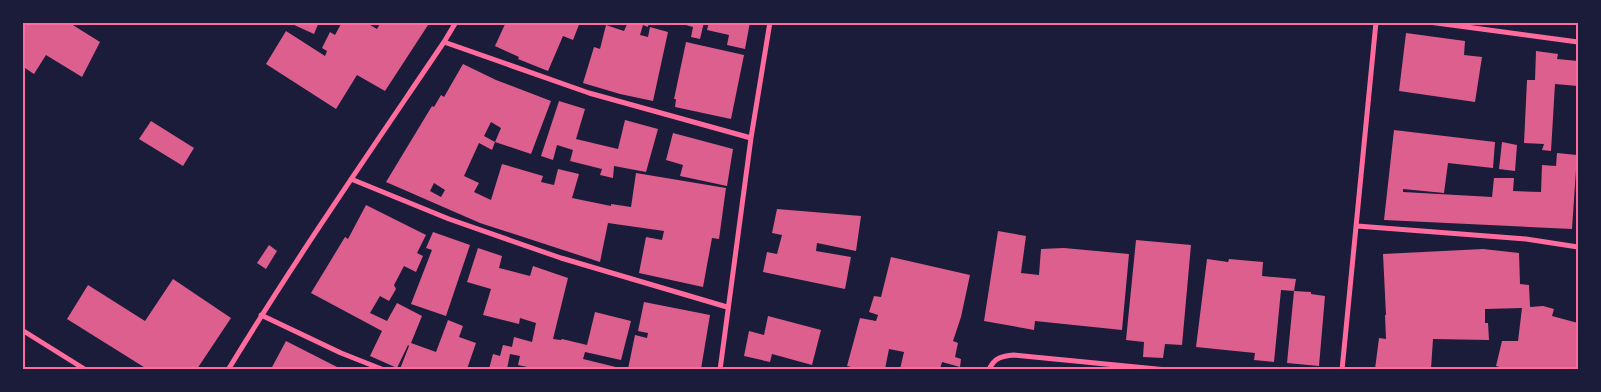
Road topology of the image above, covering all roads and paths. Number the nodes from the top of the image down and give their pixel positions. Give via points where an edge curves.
1 (456, 22) edge
2 (770, 22) edge
3 (1376, 22) edge
4 (1429, 22) edge
5 (444, 42) junction
6 (1578, 42) edge
7 (751, 138) junction
8 (351, 179) junction
9 (1356, 226) junction
10 (1578, 246) edge
11 (727, 307) junction
12 (261, 316) junction
13 (22, 330) edge
14 (86, 370) edge
15 (228, 370) edge
16 (384, 370) edge
17 (720, 370) edge
18 (989, 370) edge
19 (1167, 370) edge
20 (1342, 370) edge

1 - 5 street
2 - 7 street
3 - 9 street
4 - 6 street
5 - 7 street via 589,93
5 - 8 street
7 - 11 street
8 - 11 street via 449,219 561,258
8 - 12 street
9 - 10 street
9 - 20 street
11 - 17 street
12 - 15 street
12 - 16 street
13 - 14 street
18 - 19 street via 1000,357 1014,355

